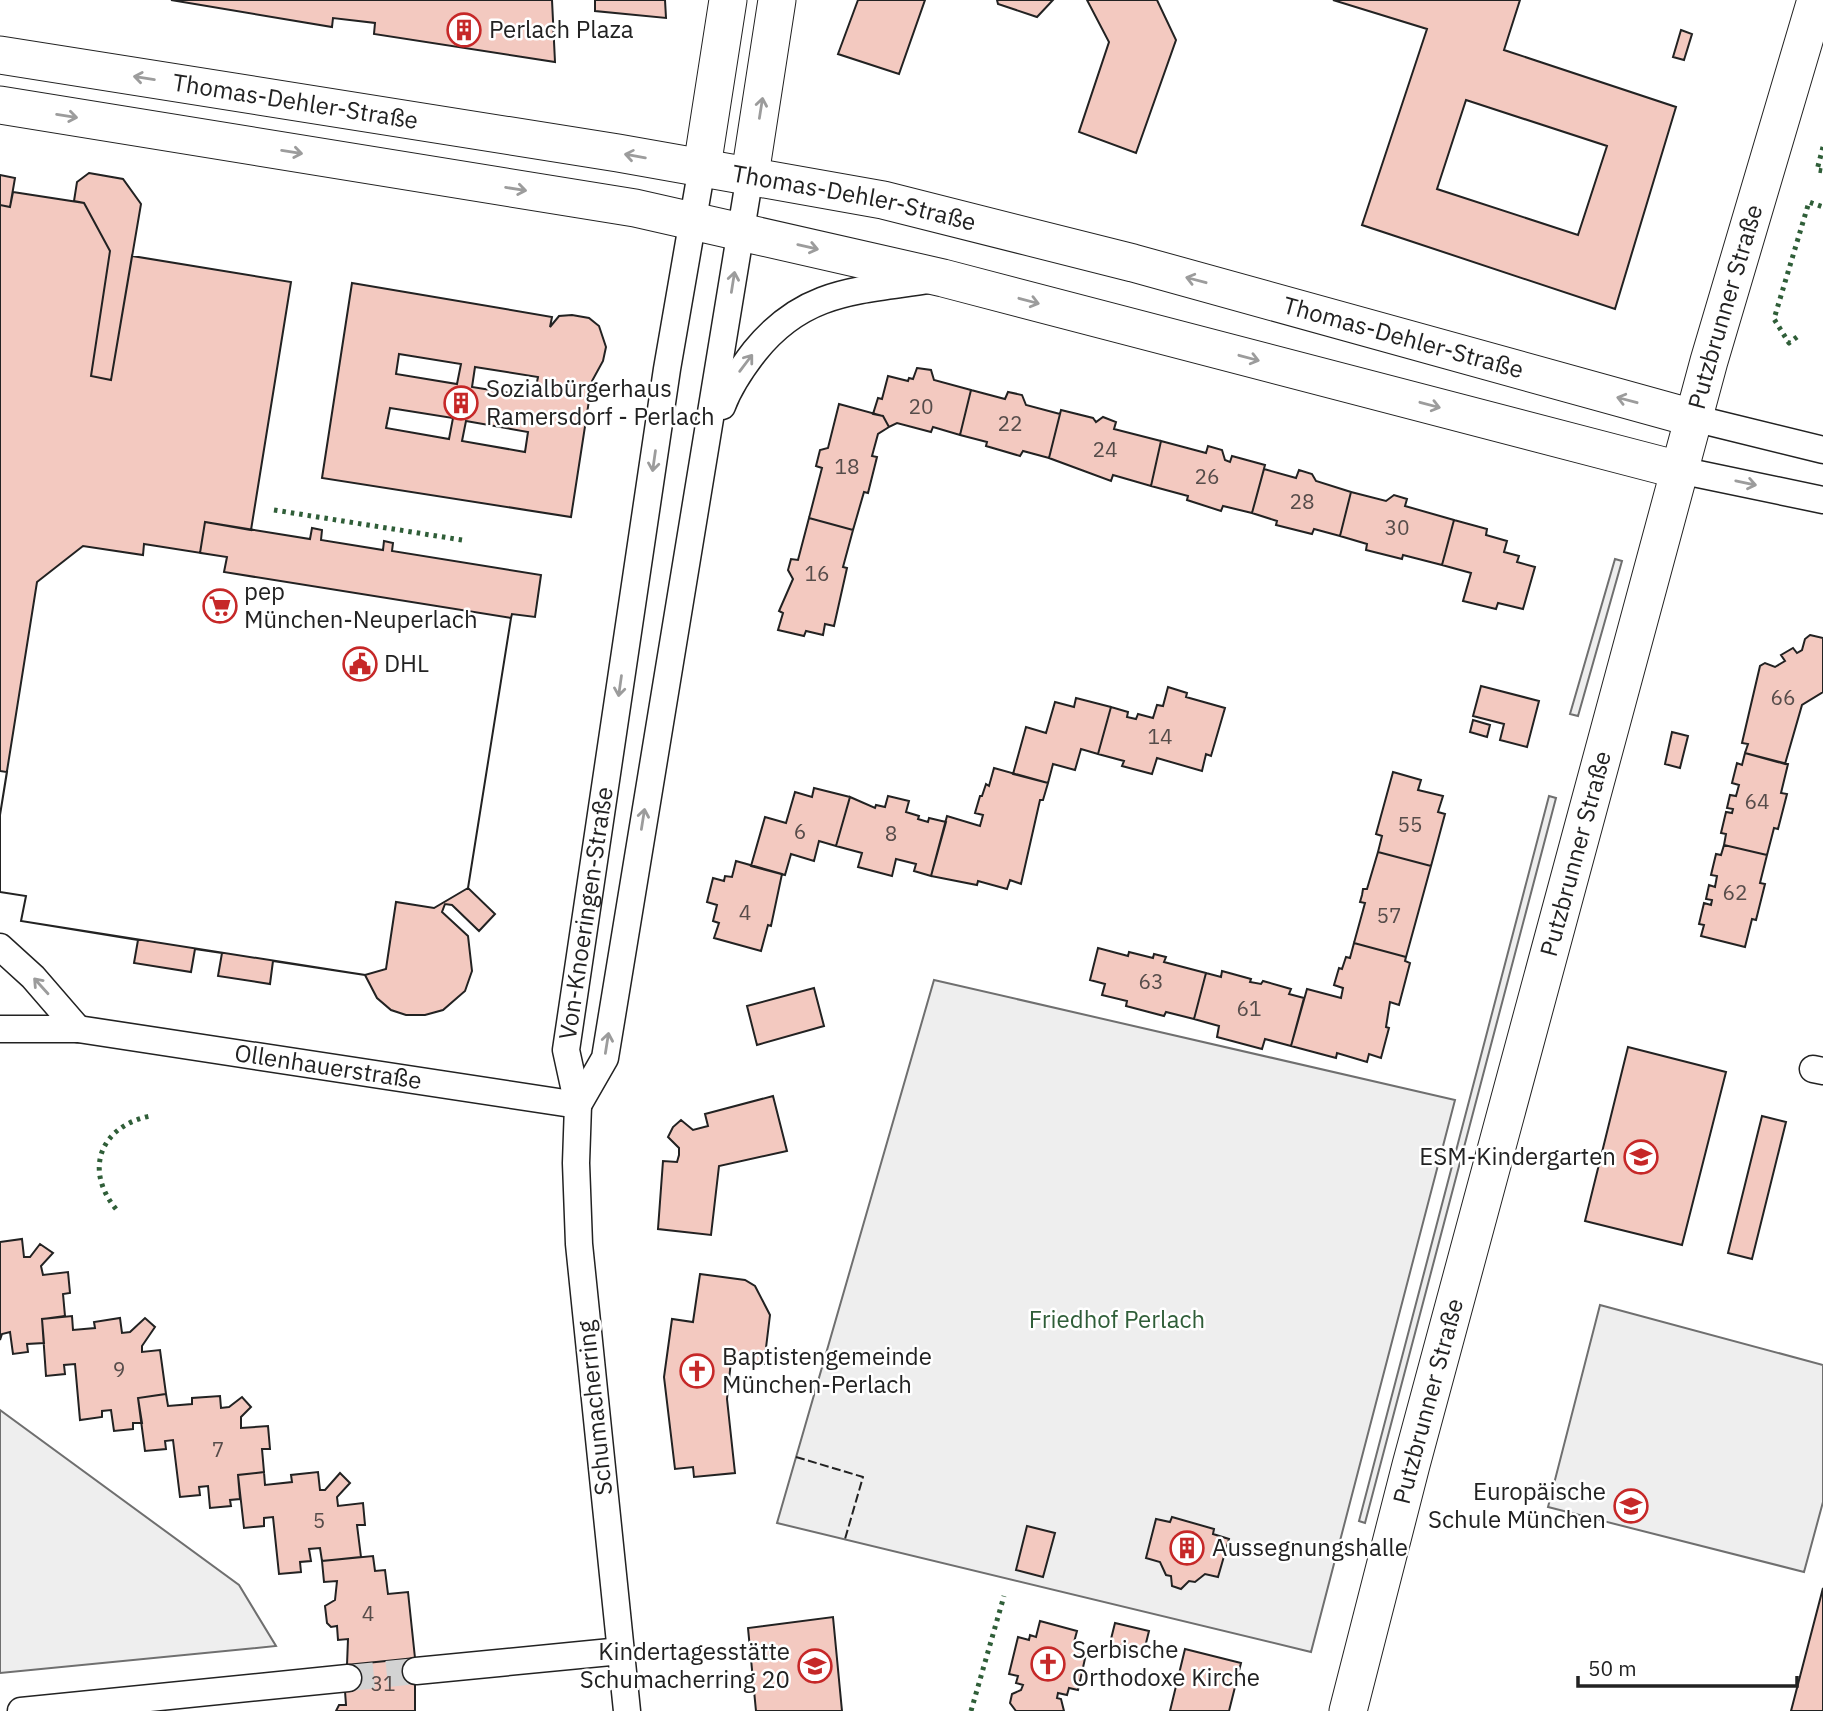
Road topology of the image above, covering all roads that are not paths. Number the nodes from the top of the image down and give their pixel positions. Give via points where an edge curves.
1 (728, 0) edge
2 (777, 0) edge
3 (1816, 0) edge
4 (0, 55) edge
5 (0, 105) edge
6 (702, 167) junction
7 (750, 175) junction
8 (693, 222) junction
9 (741, 232) junction
10 (943, 278) junction
11 (1693, 418) junction
12 (706, 446) junction
13 (1823, 450) edge
14 (1679, 470) junction
15 (1823, 500) edge
16 (0, 947) edge
17 (0, 1029) edge
18 (78, 1029) junction
19 (578, 1105) junction
20 (621, 1651) junction
21 (416, 1671) tunnel mouth
22 (348, 1678) tunnel mouth
23 (74, 1708) edge
24 (21, 1711) edge
25 (627, 1711) edge
26 (1348, 1711) edge

1 - 6 main road
7 -> 2 main road, Von-Knoeringen-Straße
3 - 11 main road, Putzbrunner Straße
6 -> 4 main road, Thomas-Dehler-Straße
5 -> 8 main road, Thomas-Dehler-Straße via 635,208
6 - 7 main road, Thomas-Dehler-Straße
6 - 8 street
7 - 9 street, Von-Knoeringen-Straße
11 -> 7 main road, Thomas-Dehler-Straße via 1013,232
8 - 9 main road, Thomas-Dehler-Straße
8 -> 19 street, Von-Knoeringen-Straße via 566,1050
9 -> 10 main road, Thomas-Dehler-Straße
12 -> 9 street, Von-Knoeringen-Straße
12 -> 10 street, Von-Knoeringen-Straße via 731,383 785,318 804,307 858,291
10 -> 14 main road, Thomas-Dehler-Straße
11 - 13 street
11 - 14 main road, Putzbrunner Straße
19 -> 12 street, Von-Knoeringen-Straße via 605,1058
14 -> 15 street
14 - 26 main road, Putzbrunner Straße
18 -> 16 street via 33,976
17 - 18 street, Ollenhauerstraße
18 - 19 street, Ollenhauerstraße
19 - 20 street, Schumacherring via 579,1244
20 - 21 street
20 - 25 street, Schumacherring
22 - 23 street
23 - 24 street

